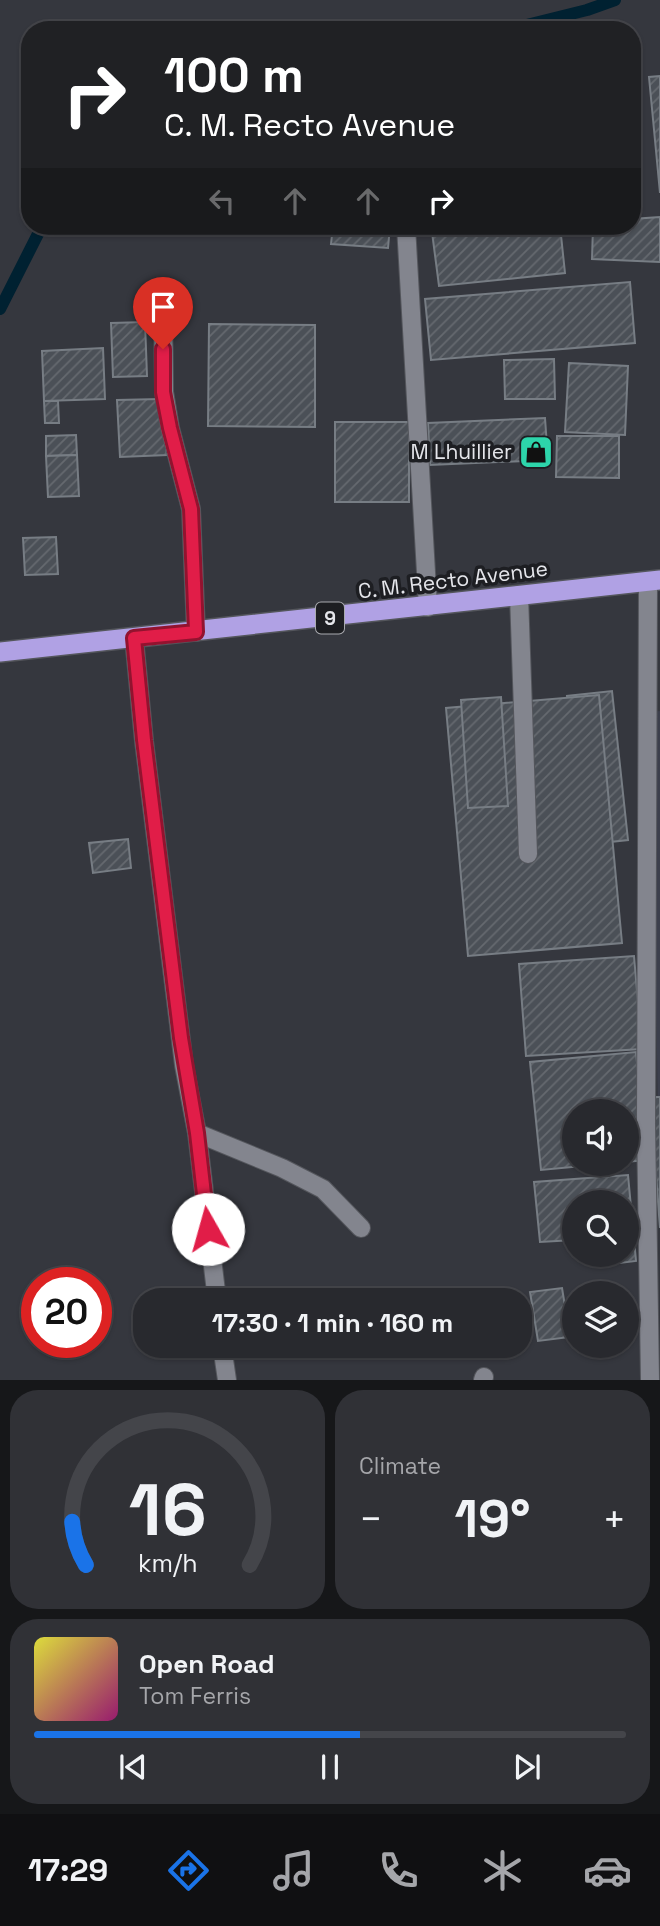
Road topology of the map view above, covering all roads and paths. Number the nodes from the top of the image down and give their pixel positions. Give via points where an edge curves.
1 (407, 235) edge
2 (163, 307) dead end
3 (654, 581) edge
4 (519, 595) junction
5 (428, 607) junction
6 (196, 632) junction
7 (134, 638) junction
8 (0, 652) edge
9 (528, 854) dead end
10 (197, 1133) junction
11 (361, 1228) dead end
12 (216, 1288) edge
13 (224, 1358) edge
14 (227, 1380) edge
15 (650, 1380) edge

1 - 5 street
2 - 6 street via 163,392 191,509
3 - 4 highway, C. M. Recto Avenue / 9
3 - 15 street via 646,1124
4 - 5 highway, C. M. Recto Avenue / 9
4 - 9 street
5 - 6 highway, C. M. Recto Avenue / 9
6 - 7 highway, C. M. Recto Avenue / 9
7 - 8 highway, C. M. Recto Avenue / 9
7 - 10 street via 181,1038
10 - 11 street via 323,1189
10 - 12 street
13 - 14 street

